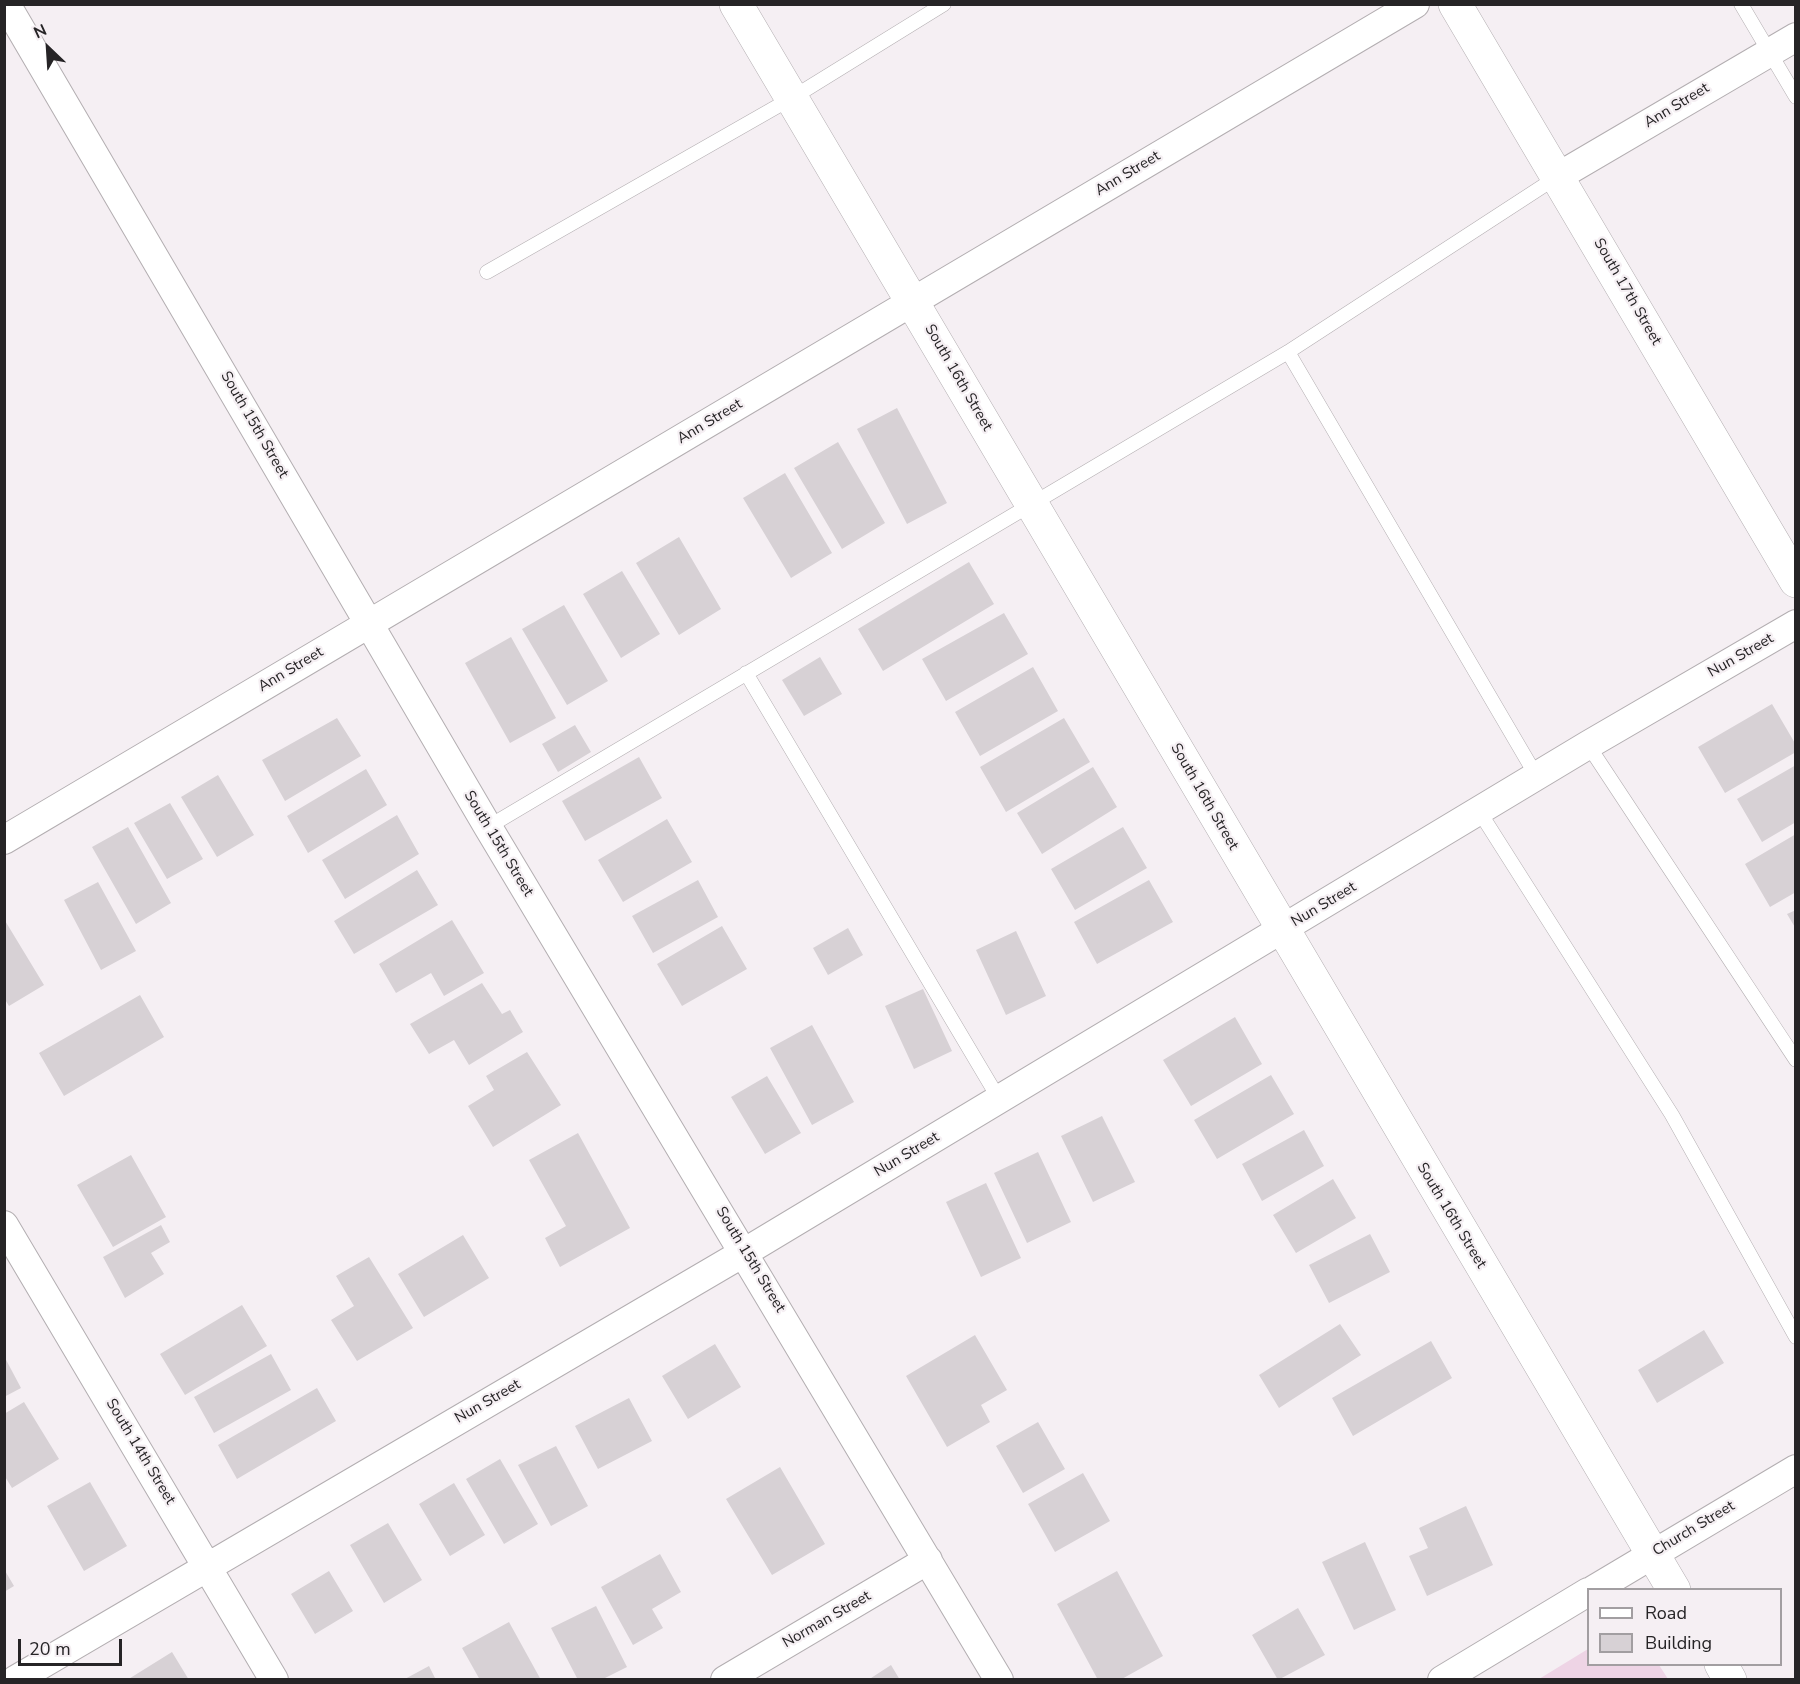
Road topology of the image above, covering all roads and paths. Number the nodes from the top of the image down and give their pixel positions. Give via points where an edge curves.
1 (6, 4) edge
2 (736, 4) edge
3 (944, 4) edge
4 (1415, 4) edge
5 (1455, 4) edge
6 (1741, 4) edge
7 (1796, 37) edge
8 (1769, 52) junction
9 (1796, 97) edge
10 (792, 99) junction
11 (1559, 176) junction
12 (487, 272) dead end
13 (913, 302) junction
14 (1288, 352) junction
15 (1031, 504) junction
16 (1796, 581) edge
17 (368, 624) junction
18 (1796, 624) edge
19 (746, 673) junction
20 (1588, 745) junction
21 (1537, 777) junction
22 (1479, 811) junction
23 (488, 827) junction
24 (4, 840) edge
25 (1282, 930) junction
26 (1796, 1060) edge
27 (999, 1099) junction
28 (9, 1242) edge
29 (745, 1252) junction
30 (1796, 1337) edge
31 (1796, 1469) edge
32 (1652, 1554) junction
33 (928, 1560) junction
34 (207, 1565) junction
35 (1596, 1588) edge
36 (1673, 1588) edge
37 (1587, 1593) edge
38 (15, 1680) edge
39 (274, 1680) edge
40 (725, 1680) edge
41 (999, 1680) edge
42 (1442, 1680) edge

1 - 17 street, South 15th Street
2 - 10 main road, South 16th Street
3 - 10 lane
4 - 13 street, Ann Street
5 - 11 main road, South 17th Street
6 - 8 lane
7 - 8 street, Ann Street
8 - 9 lane
8 - 11 street, Ann Street
10 - 12 lane
10 - 13 main road, South 16th Street
11 - 14 lane
11 - 16 main road, South 17th Street
13 - 15 main road, South 16th Street
13 - 17 street, Ann Street
14 - 15 lane
14 - 21 lane
15 - 19 lane
15 - 25 main road, South 16th Street
17 - 23 street, South 15th Street
17 - 24 street, Ann Street
18 - 20 street, Nun Street
19 - 23 lane
19 - 27 lane
20 - 21 street, Nun Street
20 - 26 lane
21 - 22 street, Nun Street
22 - 25 street, Nun Street
22 - 30 lane via 1672,1115
23 - 29 street, South 15th Street
25 - 27 street, Nun Street
25 - 32 main road, South 16th Street
27 - 29 street, Nun Street
28 - 34 street, South 14th Street
29 - 33 street, South 15th Street
29 - 34 street, Nun Street
31 - 32 street, Church Street
32 - 35 street, Church Street
32 - 36 main road, South 16th Street
33 - 40 street, Norman Street
33 - 41 street, South 15th Street
34 - 38 street, Nun Street
34 - 39 street, South 14th Street
37 - 42 street

